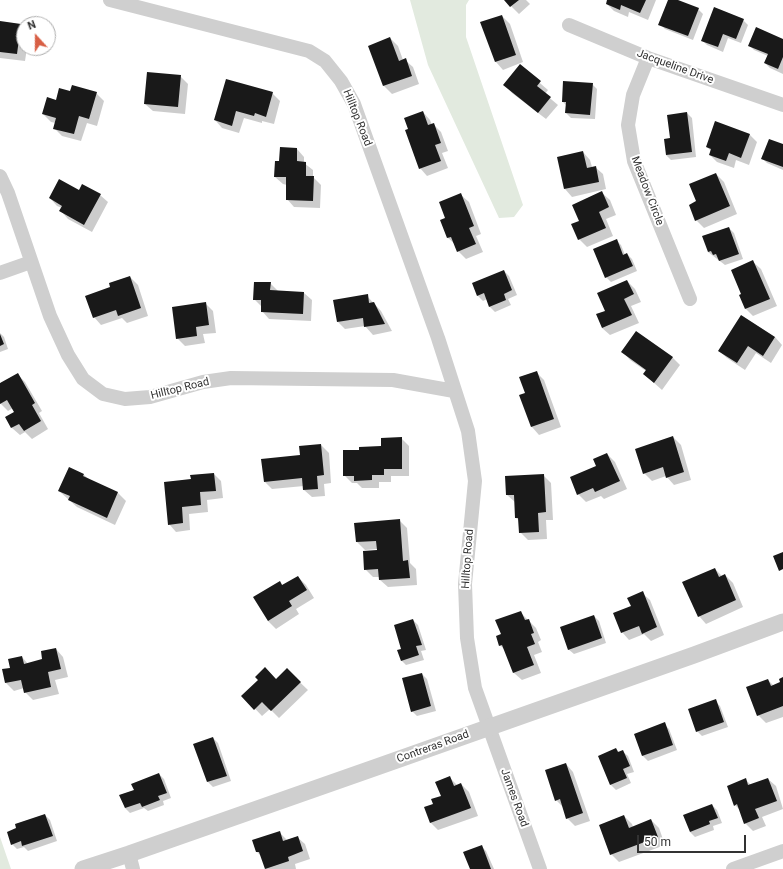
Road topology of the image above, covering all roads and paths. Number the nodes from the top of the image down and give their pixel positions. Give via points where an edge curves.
1 (110, 0) edge
2 (569, 25) dead end
3 (648, 58) junction
4 (783, 106) edge
5 (0, 176) edge
6 (31, 262) junction
7 (0, 273) edge
8 (690, 298) dead end
9 (454, 391) junction
10 (783, 622) edge
11 (488, 728) junction
12 (783, 851) edge
13 (131, 862) edge
14 (83, 869) edge
15 (540, 869) edge
16 (733, 869) edge

1 - 9 street, Hilltop Road via 309,51 325,61 341,81 354,104 438,338
2 - 3 street, Jacqueline Drive
3 - 4 street, Jacqueline Drive
3 - 8 street, Meadow Circle via 633,95 628,125 634,161
5 - 6 street, Hilltop Road
6 - 7 street
6 - 9 street, Hilltop Road via 50,316 68,355 83,379 103,394 125,399 150,397 203,382 231,378 394,380
9 - 11 street, Hilltop Road via 468,431 475,481 465,584 466,638 473,681
10 - 11 street, Contreras Road
11 - 13 street, Contreras Road
11 - 15 street, James Road
12 - 16 street
13 - 14 street, Contreras Road

